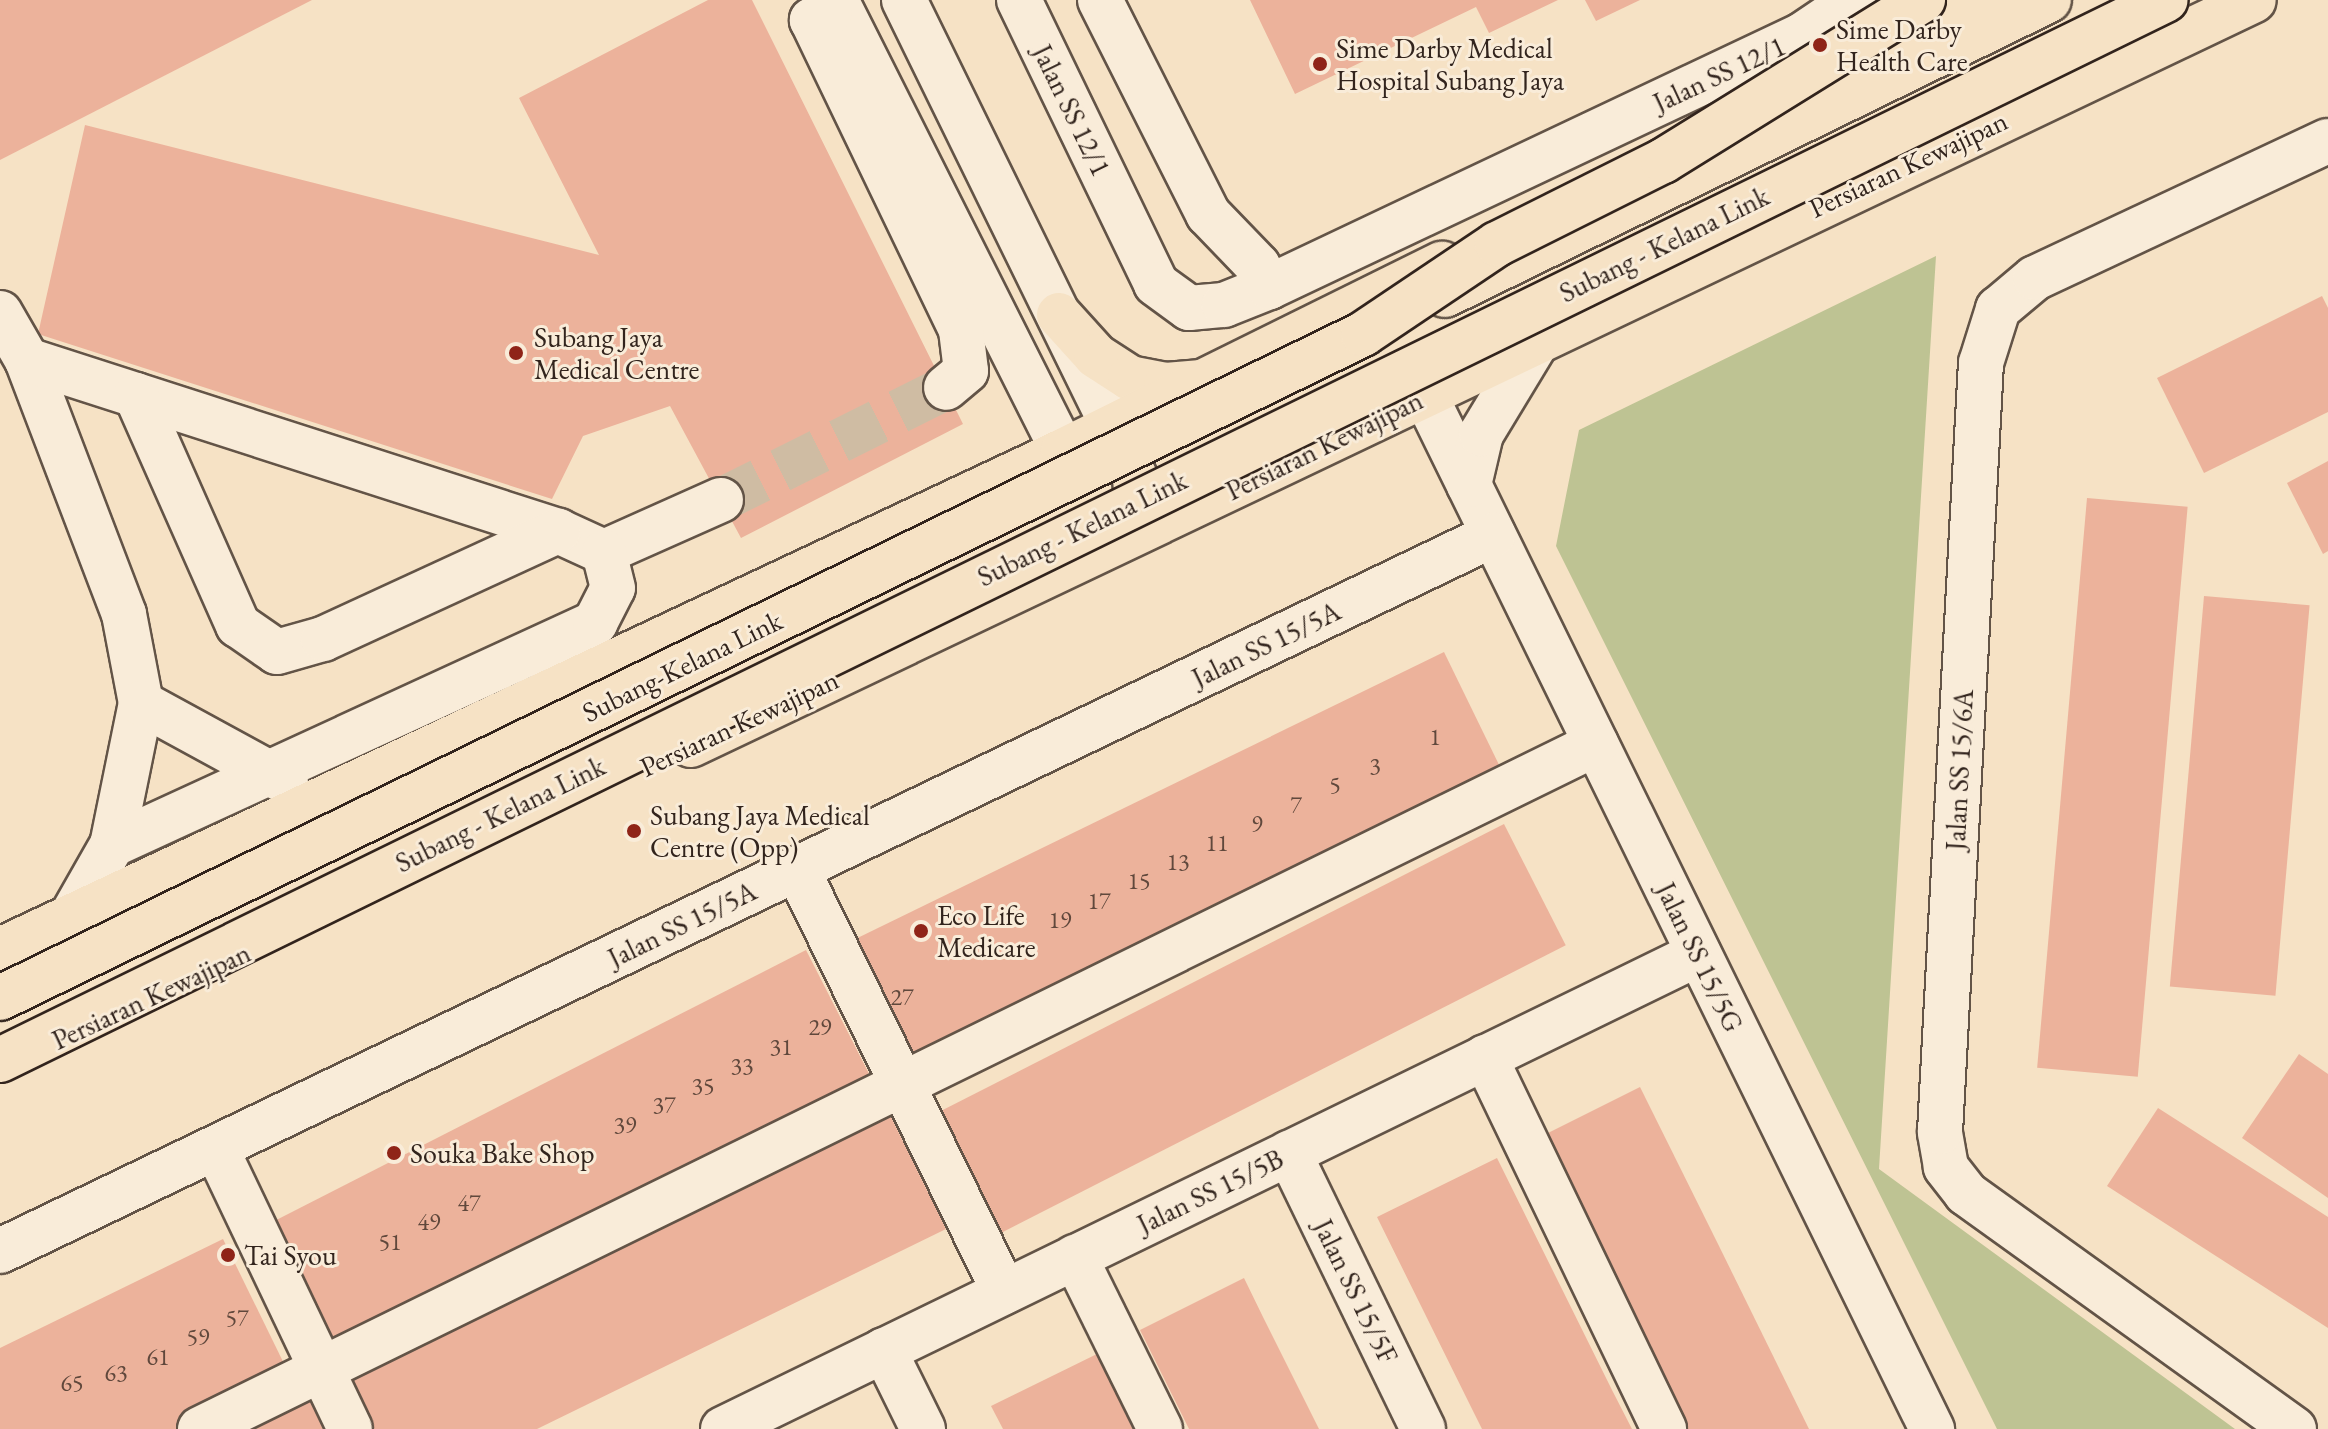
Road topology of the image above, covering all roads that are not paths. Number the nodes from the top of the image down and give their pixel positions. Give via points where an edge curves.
1 (904, 0) edge
2 (1019, 0) edge
3 (1042, 0) edge
4 (1100, 0) edge
5 (1923, 0) edge
6 (1978, 0) edge
7 (2049, 0) edge
8 (2166, 0) edge
9 (2254, 0) edge
10 (838, 4) edge
11 (1838, 8) edge
12 (2328, 141) edge
13 (1263, 276) junction
14 (1648, 288) junction
15 (0, 313) edge
16 (1059, 315) junction
17 (1363, 334) junction
18 (1538, 340) junction
19 (27, 360) junction
20 (1204, 381) junction
21 (946, 388) tunnel mouth
22 (136, 395) junction
23 (1425, 395) junction
24 (1113, 427) junction
25 (1063, 451) junction
26 (1469, 485) junction
27 (721, 500) tunnel mouth
28 (1132, 514) junction
29 (558, 531) junction
30 (1493, 535) junction
31 (604, 552) junction
32 (1105, 552) junction
33 (141, 703) junction
34 (1596, 744) junction
35 (268, 774) junction
36 (322, 798) junction
37 (112, 845) junction
38 (797, 869) junction
39 (71, 917) junction
40 (0, 950) edge
41 (1698, 954) junction
42 (0, 998) edge
43 (1485, 1057) junction
44 (0, 1060) edge
45 (0, 1067) edge
46 (903, 1084) junction
47 (216, 1148) junction
48 (1289, 1153) junction
49 (0, 1251) edge
50 (1075, 1257) junction
51 (1004, 1292) junction
52 (884, 1350) junction
53 (321, 1369) junction
54 (200, 1429) edge
55 (350, 1429) edge
56 (723, 1429) edge
57 (923, 1429) edge
58 (1160, 1429) edge
59 (1423, 1429) edge
60 (1664, 1429) edge
61 (1932, 1429) edge
62 (2294, 1429) edge

1 - 16 street
2 - 13 street, Jalan SS 12/1 via 1156,284 1189,308 1224,305
3 - 13 street, Jalan SS 12/1 via 1170,261 1186,278 1211,282
4 - 13 street via 1208,214
5 - 17 main road, bridge via 1663,161 1497,244
6 - 20 main road
7 - 17 main road, Subang - Kelana Link, bridge
8 - 44 main road, Subang - Kelana Link, bridge
9 - 14 main road, Persiaran Kewajipan
10 - 21 street via 812,20 961,330 966,371
10 - 25 street
11 - 13 street, Jalan SS 12/1 via 1802,35
12 - 62 street, Jalan SS 15/6A via 2035,278 1998,309 1981,363 1940,1132 1946,1167 1966,1193
14 - 18 main road, Persiaran Kewajipan
14 - 28 main road via 1559,311
15 - 19 street
16 - 20 main road via 1096,356 1130,378 1166,385
16 - 24 street
17 - 42 main road, Subang-Kelana Link, bridge
18 - 23 main road, Persiaran Kewajipan
18 - 26 street via 1481,434
19 - 22 street
19 - 33 street via 124,614
20 - 24 main road
22 - 29 street
22 - 29 street via 238,625 277,652 323,639
23 - 26 street, Jalan SS 15/5G
23 - 32 main road, Persiaran Kewajipan
24 - 25 main road
24 - 28 main road via 1135,477
25 - 28 main road via 1115,518
25 - 36 main road
26 - 30 street, Jalan SS 15/5G
27 - 31 street
28 - 32 main road
29 - 31 street
30 - 34 street, Jalan SS 15/5G
30 - 38 street, Jalan SS 15/5A
31 - 35 street via 613,588 595,623
32 - 45 main road, Persiaran Kewajipan
33 - 35 street
33 - 37 street
34 - 41 street, Jalan SS 15/5G
34 - 46 street
35 - 36 street
35 - 37 street
36 - 39 main road
37 - 39 street
38 - 46 street
38 - 47 street, Jalan SS 15/5A
39 - 40 main road
41 - 43 street, Jalan SS 15/5B
41 - 61 street, Jalan SS 15/5G
43 - 48 street, Jalan SS 15/5B
43 - 60 street
46 - 51 street
46 - 53 street
47 - 49 street, Jalan SS 15/5A
47 - 53 street
48 - 50 street, Jalan SS 15/5B
48 - 59 street, Jalan SS 15/5F
50 - 51 street, Jalan SS 15/5B
50 - 58 street
51 - 52 street, Jalan SS 15/5B
52 - 56 street, Jalan SS 15/5B
52 - 57 street
53 - 54 street
53 - 55 street

